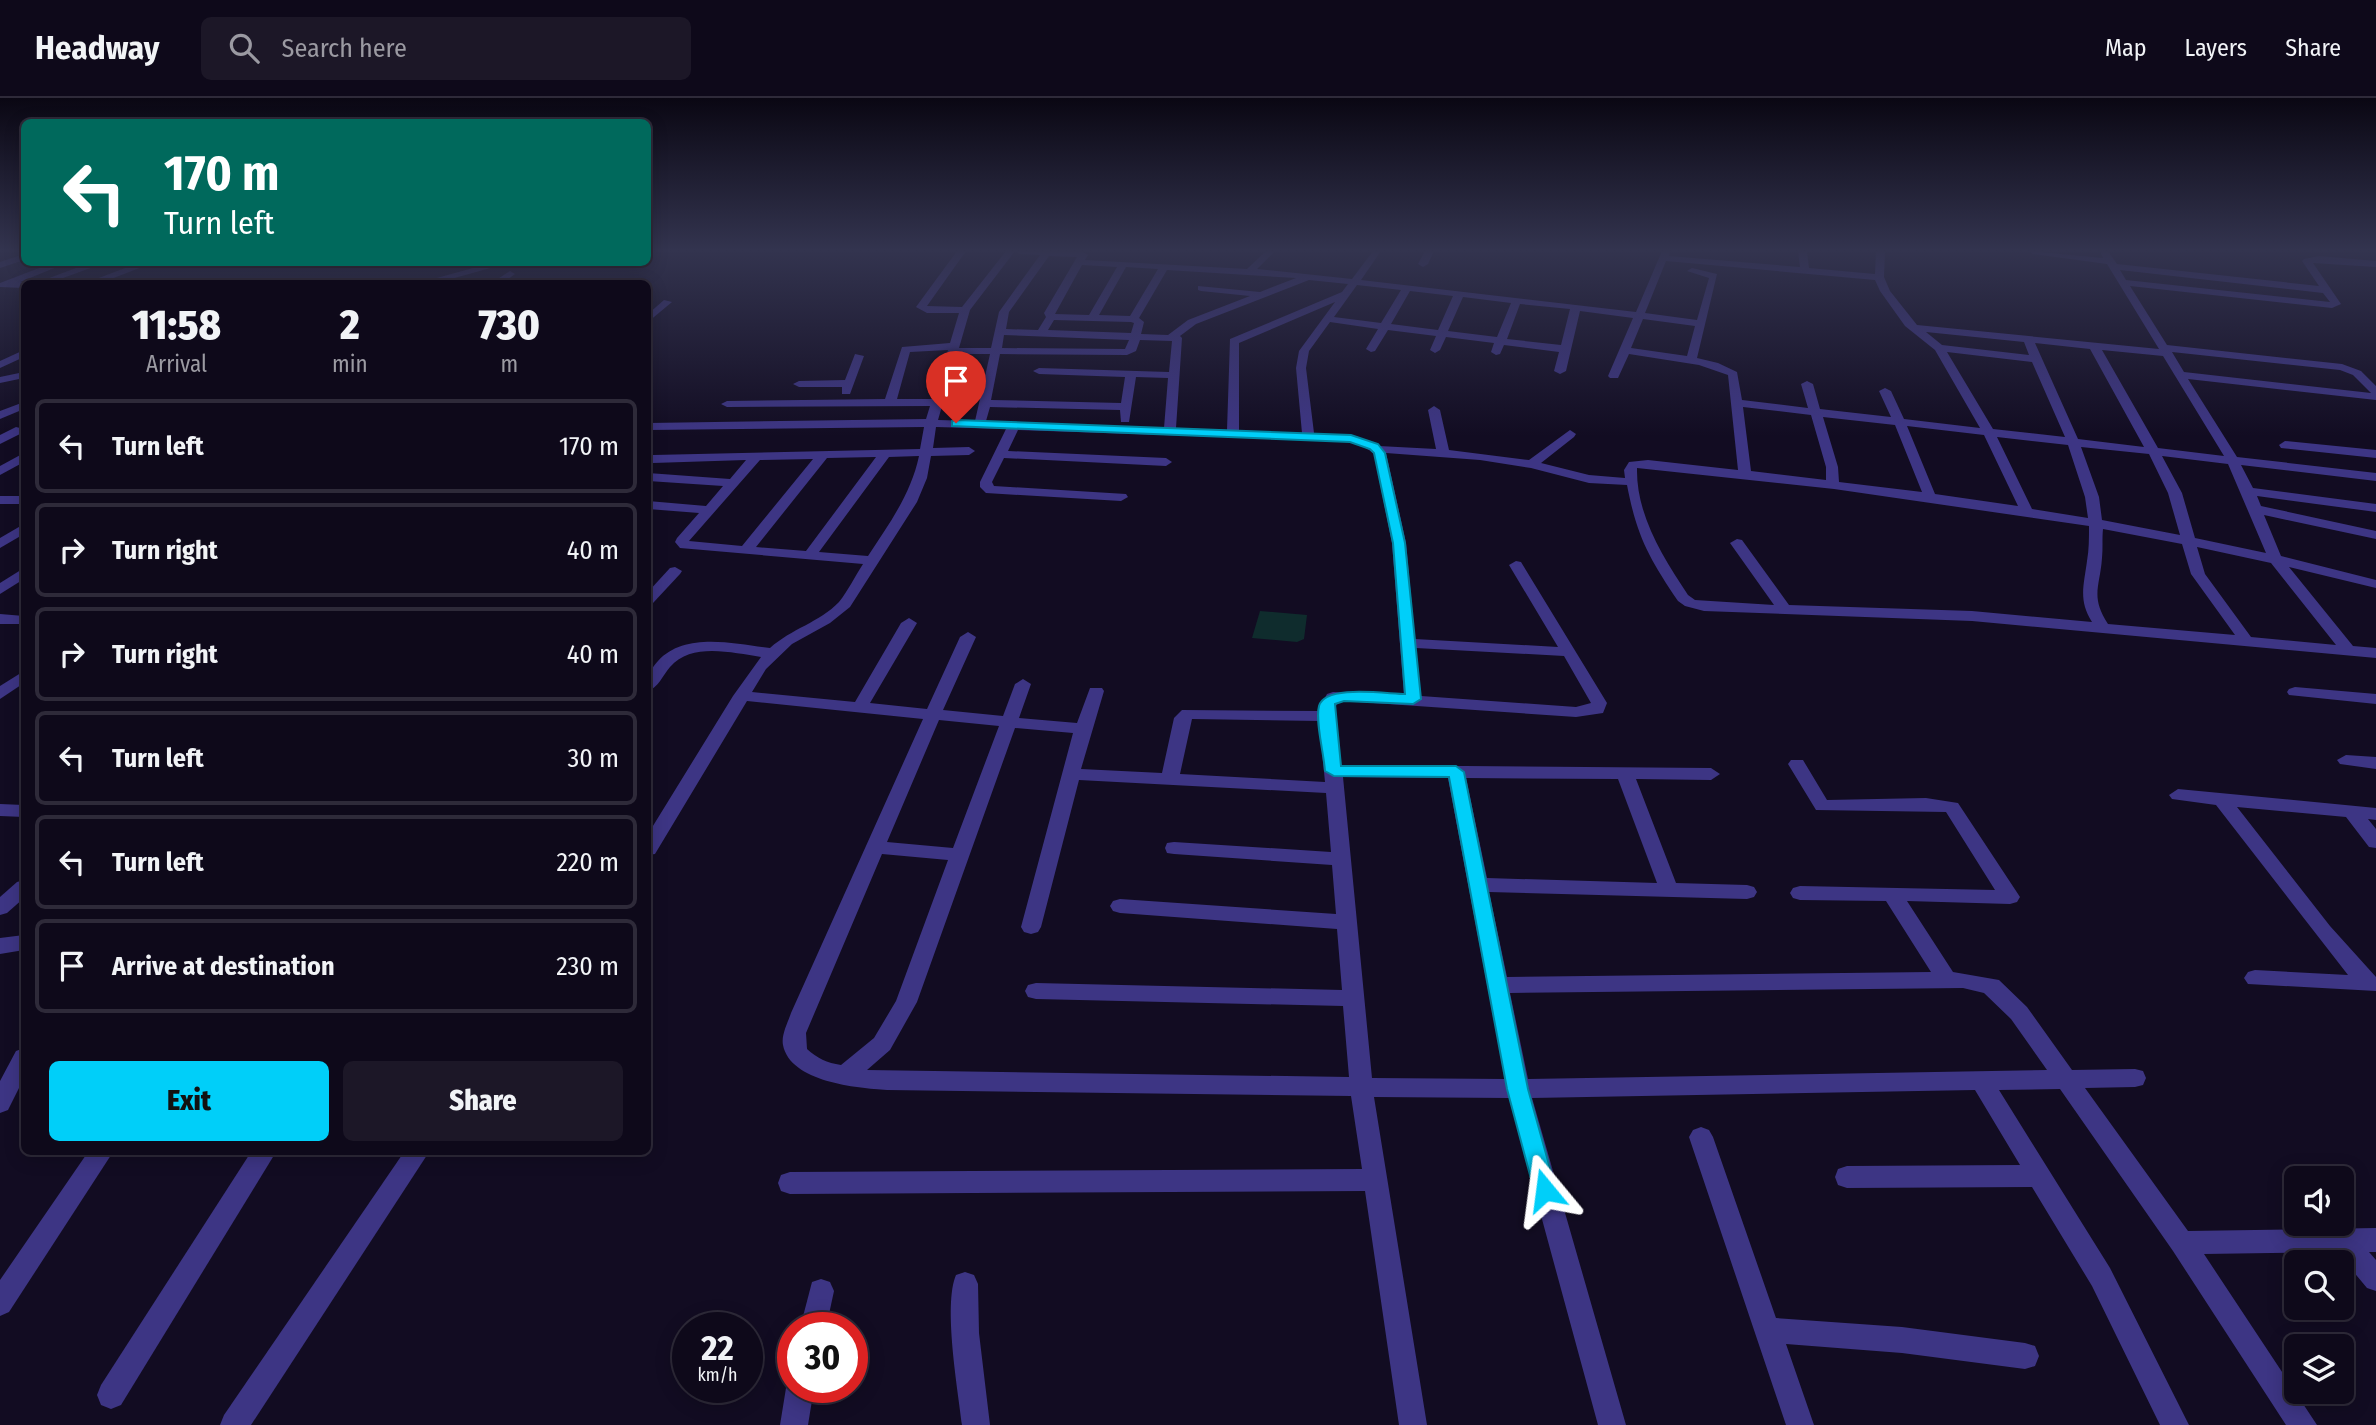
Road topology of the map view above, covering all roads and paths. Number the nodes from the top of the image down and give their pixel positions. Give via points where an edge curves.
1 (964, 313) edge
2 (1005, 313) edge
3 (1049, 313) edge
4 (1095, 313) edge
5 (1137, 313) edge
6 (1215, 313) edge
7 (1299, 313) edge
8 (1331, 313) edge
9 (1392, 313) edge
10 (1451, 313) edge
11 (1512, 313) edge
12 (1574, 313) edge
13 (1618, 313) edge
14 (1641, 313) edge
15 (1705, 313) edge
16 (1899, 313) edge
17 (2142, 313) edge
18 (1640, 316) junction
19 (1051, 317) junction
20 (1092, 318) junction
21 (1133, 319) junction
22 (1327, 319) junction
23 (1702, 324) junction
24 (1384, 327) junction
25 (1914, 328) junction
26 (1000, 332) junction
27 (1041, 333) junction
28 (1442, 334) junction
29 (1135, 336) junction
30 (1171, 337) junction
31 (2028, 339) junction
32 (2094, 345) junction
33 (1498, 347) junction
34 (953, 348) junction
35 (1371, 348) dead end
36 (1939, 348) junction
37 (1564, 349) junction
38 (1041, 350) junction
39 (1625, 350) junction
40 (2166, 350) junction
41 (997, 351) junction
42 (1435, 351) dead end
43 (21, 354) edge
44 (859, 356) dead end
45 (2039, 359) junction
46 (1695, 362) junction
47 (0, 365) edge
48 (1560, 371) dead end
49 (1131, 374) junction
50 (1173, 374) junction
51 (2180, 375) junction
52 (21, 376) edge
53 (1614, 376) dead end
54 (0, 380) edge
55 (849, 383) junction
56 (799, 384) dead end
57 (1807, 384) dead end
58 (1037, 388) junction
59 (1885, 391) dead end
60 (2376, 395) edge
61 (890, 402) junction
62 (937, 402) junction
63 (842, 403) junction
64 (986, 403) junction
65 (1735, 403) junction
66 (727, 404) dead end
67 (21, 406) edge
68 (1126, 407) junction
69 (1434, 410) dead end
70 (1816, 412) junction
71 (0, 415) edge
72 (1899, 422) junction
73 (931, 423) junction
74 (981, 424) junction
75 (1014, 425) junction
76 (651, 426) edge
77 (1124, 430) junction
78 (16, 431) dead end
79 (1170, 431) junction
80 (1990, 433) junction
81 (1233, 434) junction
82 (1570, 434) dead end
83 (1308, 437) junction
84 (0, 440) edge
85 (2073, 442) junction
86 (2285, 445) dead end
87 (1376, 449) junction
88 (969, 451) dead end
89 (2154, 451) junction
90 (924, 452) junction
91 (885, 453) junction
92 (1443, 453) junction
93 (999, 454) junction
94 (2376, 454) edge
95 (655, 455) edge
96 (823, 455) junction
97 (757, 456) junction
98 (21, 459) edge
99 (2232, 460) junction
100 (1166, 462) dead end
101 (1531, 464) junction
102 (0, 471) edge
103 (1745, 473) junction
104 (651, 477) edge
105 (2376, 477) edge
106 (1633, 482) junction
107 (734, 483) junction
108 (1833, 485) junction
109 (2248, 491) junction
110 (1121, 497) dead end
111 (1930, 498) junction
112 (0, 500) edge
113 (21, 500) edge
114 (651, 505) edge
115 (2376, 508) edge
116 (2255, 509) junction
117 (710, 510) junction
118 (2027, 512) junction
119 (2096, 524) junction
120 (21, 530) edge
121 (2376, 535) edge
122 (2187, 541) junction
123 (1737, 543) dead end
124 (0, 544) edge
125 (746, 550) junction
126 (810, 555) junction
127 (2275, 558) junction
128 (873, 561) junction
129 (1516, 565) dead end
130 (675, 570) dead end
131 (21, 574) edge
132 (2376, 584) edge
133 (0, 590) edge
134 (651, 597) edge
135 (1785, 610) junction
136 (909, 623) dead end
137 (2102, 627) junction
138 (968, 637) dead end
139 (2245, 639) junction
140 (1408, 643) junction
141 (2348, 650) junction
142 (1570, 652) junction
143 (772, 653) junction
144 (2376, 653) edge
145 (21, 678) edge
146 (651, 682) edge
147 (1023, 684) dead end
148 (1096, 691) dead end
149 (2294, 692) dead end
150 (0, 694) edge
151 (741, 696) junction
152 (1413, 699) junction
153 (2376, 699) edge
154 (859, 709) junction
155 (931, 716) junction
156 (1327, 716) junction
157 (1007, 722) junction
158 (1083, 729) junction
159 (2346, 760) dead end
160 (2376, 763) edge
161 (1797, 764) dead end
162 (1456, 772) junction
163 (1625, 773) junction
164 (1072, 774) junction
165 (1711, 774) dead end
166 (1334, 779) junction
167 (1171, 780) junction
168 (2178, 795) dead end
169 (2222, 800) junction
170 (0, 810) edge
171 (21, 811) edge
172 (2352, 812) junction
173 (2376, 814) edge
174 (651, 842) edge
175 (2376, 842) edge
176 (877, 847) junction
177 (1174, 848) dead end
178 (959, 855) junction
179 (1342, 859) junction
180 (1478, 885) junction
181 (21, 890) edge
182 (1669, 891) junction
183 (1747, 892) dead end
184 (1800, 892) dead end
185 (1892, 894) junction
186 (1119, 906) dead end
187 (0, 908) edge
188 (1347, 922) junction
189 (1031, 927) dead end
190 (21, 943) edge
191 (0, 946) edge
192 (2255, 978) dead end
193 (1947, 980) junction
194 (2372, 984) edge
195 (1498, 985) junction
196 (1036, 991) dead end
197 (1353, 998) junction
198 (21, 1063) edge
199 (850, 1076) junction
200 (2135, 1078) dead end
201 (2064, 1079) junction
202 (1981, 1081) junction
203 (1360, 1087) junction
204 (1518, 1089) junction
205 (0, 1103) edge
206 (1700, 1138) dead end
207 (99, 1155) edge
208 (262, 1155) edge
209 (415, 1155) edge
210 (2039, 1176) junction
211 (1847, 1177) dead end
212 (1375, 1180) junction
213 (790, 1183) dead end
214 (2376, 1240) edge
215 (2344, 1241) junction
216 (2182, 1243) junction
217 (2376, 1279) edge
218 (965, 1284) dead end
219 (821, 1291) dead end
220 (0, 1303) edge
221 (816, 1312) edge
222 (1767, 1330) junction
223 (2025, 1356) dead end
224 (111, 1395) dead end
225 (798, 1403) edge
226 (234, 1425) edge
227 (794, 1425) edge
228 (976, 1425) edge
229 (1413, 1425) edge
230 (1612, 1425) edge
231 (1800, 1425) edge
232 (2175, 1425) edge
233 (2303, 1425) edge

1 - 34 street
2 - 26 street
3 - 19 street
4 - 20 street
5 - 21 street
6 - 30 street
7 - 81 street via 1234,341
8 - 22 street
9 - 24 street
10 - 28 street
11 - 33 street
12 - 37 street
13 - 18 street
14 - 18 street
15 - 23 street
16 - 25 street
17 - 40 street
18 - 23 street
18 - 39 street
19 - 20 street
19 - 27 street
20 - 21 street
21 - 29 street via 1139,322
22 - 24 street
22 - 83 street via 1301,359
23 - 46 street
24 - 28 street
24 - 35 street
25 - 31 street
25 - 36 street
26 - 27 street
26 - 41 street
27 - 29 street
28 - 33 street
28 - 42 street
29 - 30 street
29 - 38 street via 1127,352
30 - 50 street via 1177,340
31 - 32 street
31 - 45 street
32 - 40 street
32 - 89 street
33 - 37 street
34 - 41 street
34 - 61 street via 906,349
34 - 62 street
36 - 45 street
36 - 80 street
37 - 48 street
38 - 41 street
38 - 58 street
39 - 46 street
39 - 53 street
40 - 51 street
40 - 60 street via 2342,367 2357,373
41 - 64 street
43 - 47 street
44 - 55 street
45 - 85 street
46 - 65 street via 1733,374
49 - 50 street
49 - 58 street
49 - 68 street
50 - 79 street
51 - 60 street
51 - 99 street
52 - 54 street
55 - 56 street
55 - 63 street
57 - 70 street
58 - 64 street
58 - 68 street
59 - 72 street
61 - 62 street
61 - 63 street
62 - 73 street
63 - 66 street
64 - 74 street
65 - 70 street
65 - 103 street
67 - 71 street
68 - 77 street
69 - 92 street
70 - 72 street
70 - 108 street
72 - 80 street
72 - 111 street
73 - 74 street
73 - 76 street
73 - 90 street
74 - 75 street
75 - 77 street
75 - 93 street
77 - 79 street
78 - 84 street
79 - 81 street
80 - 85 street
80 - 118 street
81 - 83 street
82 - 101 street
83 - 87 street via 1351,439
85 - 89 street
85 - 119 street
86 - 94 street
87 - 92 street
87 - 140 street via 1399,543
88 - 90 street
89 - 99 street
89 - 122 street via 2175,493
90 - 91 street
90 - 128 street via 917,489
91 - 96 street
91 - 126 street
92 - 101 street
93 - 100 street
93 - 110 street via 986,482 991,490
95 - 97 street
96 - 97 street
96 - 125 street
97 - 107 street
98 - 102 street
99 - 105 street
99 - 109 street
101 - 106 street via 1573,476
103 - 106 street via 1639,464 1630,470
103 - 108 street
104 - 107 street
106 - 135 street via 1641,524 1653,552 1683,598 1704,607
107 - 117 street
108 - 111 street
109 - 115 street
109 - 116 street
111 - 118 street
112 - 113 street
114 - 117 street
116 - 121 street
116 - 127 street
117 - 125 street via 682,542
118 - 119 street
119 - 122 street
119 - 137 street via 2088,592
120 - 124 street
122 - 127 street
122 - 139 street via 2198,574
123 - 135 street
125 - 126 street
126 - 128 street
127 - 132 street
127 - 141 street
128 - 143 street via 838,611
129 - 142 street
130 - 134 street
131 - 133 street
135 - 137 street via 1972,616
136 - 154 street
137 - 139 street
138 - 155 street
139 - 141 street
140 - 142 street
140 - 152 street
141 - 144 street
142 - 152 street via 1599,703 1591,712
143 - 146 street via 685,649 668,660
143 - 151 street
145 - 150 street
147 - 157 street
148 - 158 street
149 - 153 street
151 - 154 street
151 - 174 street
152 - 156 street via 1334,697 1328,702
154 - 155 street
155 - 157 street
155 - 176 street
156 - 166 street
156 - 167 street via 1188,713 1182,718
157 - 158 street
157 - 178 street
158 - 164 street
159 - 160 street
161 - 185 street via 1822,806 1952,807 2010,897
162 - 163 street
162 - 166 street
162 - 180 street
163 - 165 street
163 - 182 street
164 - 167 street
164 - 189 street
166 - 167 street
166 - 179 street
168 - 169 street
169 - 172 street
169 - 194 street via 2323,931
170 - 171 street
172 - 173 street
172 - 175 street
176 - 178 street
176 - 199 street via 802,1013 794,1043 809,1065
177 - 179 street
178 - 199 street via 896,1023
179 - 188 street
180 - 182 street
180 - 195 street
181 - 187 street
182 - 183 street
184 - 185 street
185 - 193 street
186 - 188 street
188 - 197 street
190 - 191 street
192 - 194 street
193 - 195 street
193 - 201 street via 1978,981 2002,993
195 - 204 street
196 - 197 street
197 - 203 street
198 - 205 street
199 - 203 street via 887,1081
200 - 201 street
201 - 202 street
201 - 216 street
202 - 204 street
202 - 210 street
203 - 204 street
203 - 212 street
204 - 230 street
206 - 222 street
207 - 220 street
208 - 224 street
209 - 226 street
210 - 211 street
210 - 232 street via 2101,1277
212 - 213 street
212 - 229 street
214 - 215 street
215 - 216 street
215 - 217 street
216 - 233 street
218 - 228 street
219 - 221 street
222 - 223 street via 1902,1340
222 - 231 street
225 - 227 street

